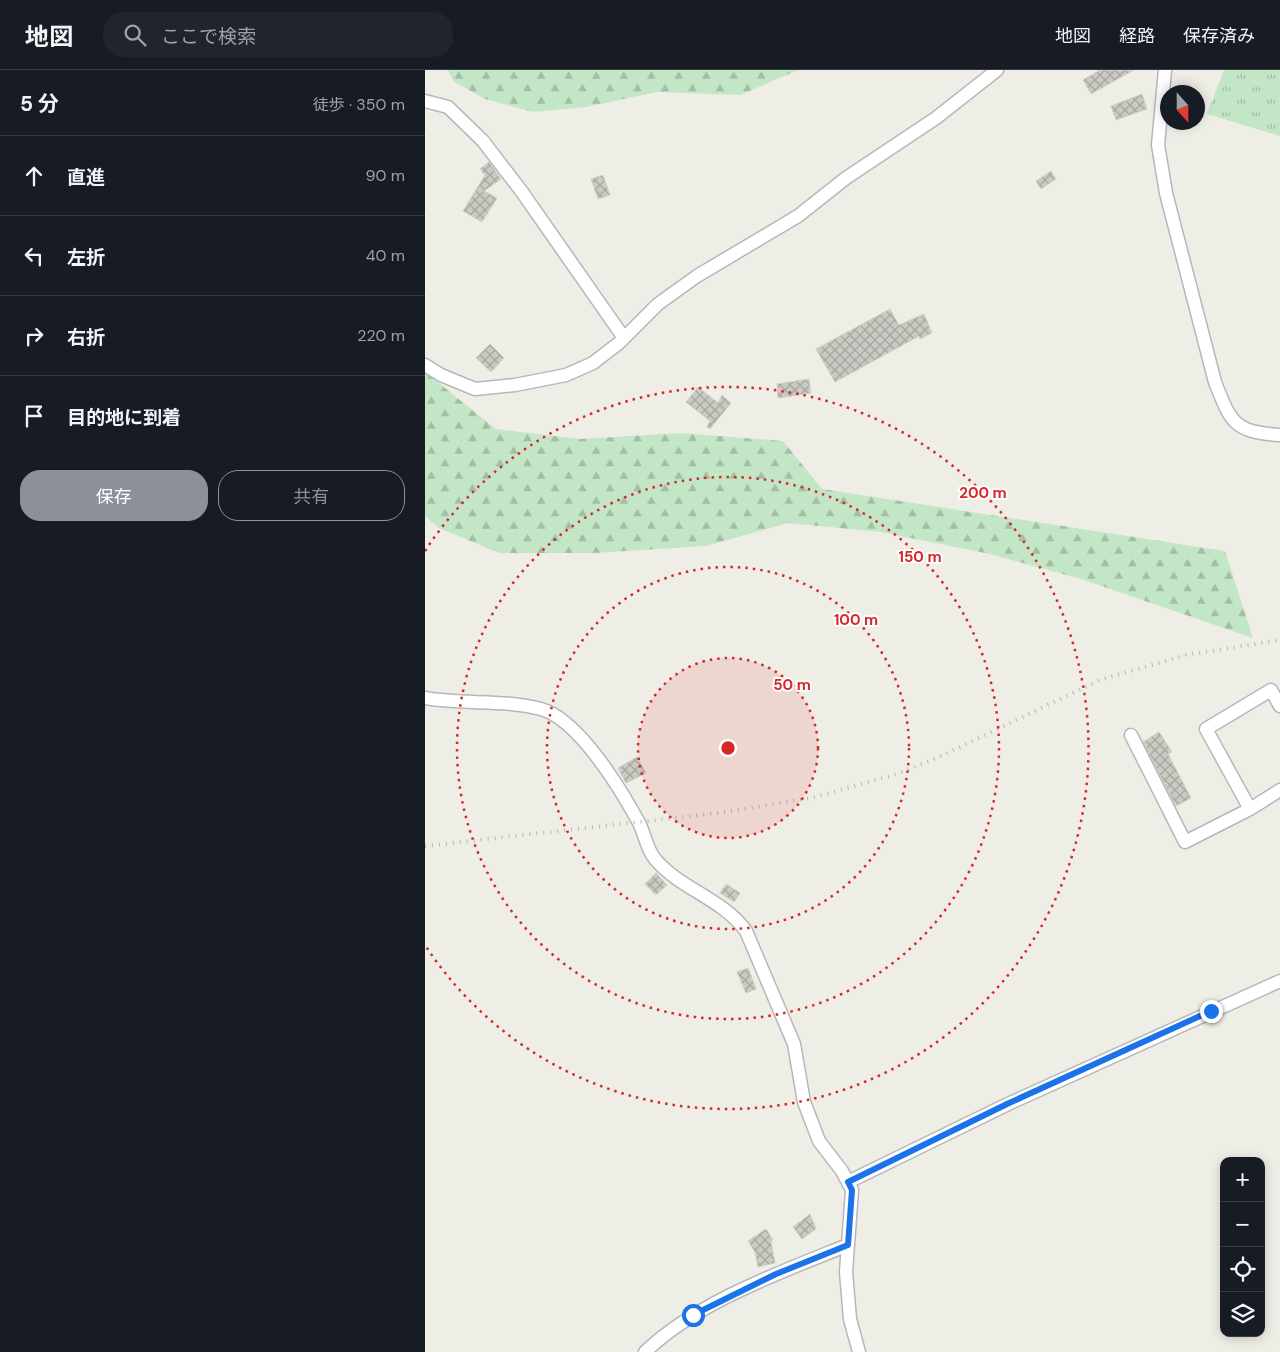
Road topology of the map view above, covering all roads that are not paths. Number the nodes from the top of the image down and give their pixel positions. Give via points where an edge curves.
1 (997, 70) edge
2 (1165, 70) edge
3 (425, 101) edge
4 (624, 338) junction
5 (425, 365) edge
6 (1280, 435) edge
7 (425, 698) edge
8 (1280, 706) edge
9 (1131, 735) dead end
10 (1280, 790) edge
11 (1250, 808) junction
12 (1280, 981) edge
13 (848, 1182) junction
14 (848, 1245) junction
15 (645, 1352) edge
16 (859, 1352) edge

1 - 4 street via 936,118 845,178 798,216 697,276 658,304
2 - 6 street via 1159,145 1166,192 1215,382 1226,410 1240,428 1257,434
3 - 4 street via 448,107 483,141
4 - 5 street via 584,367 565,375 515,384 475,389
7 - 13 street via 515,704 550,712 571,725 593,751 639,822 653,858 675,877 716,903 746,931 794,1044 804,1102 819,1141
8 - 11 street via 1271,690 1207,729
9 - 11 street via 1185,842
10 - 11 street
12 - 13 street via 1007,1104
13 - 14 street via 852,1190
14 - 15 street via 776,1274 693,1315
14 - 16 street via 849,1319

